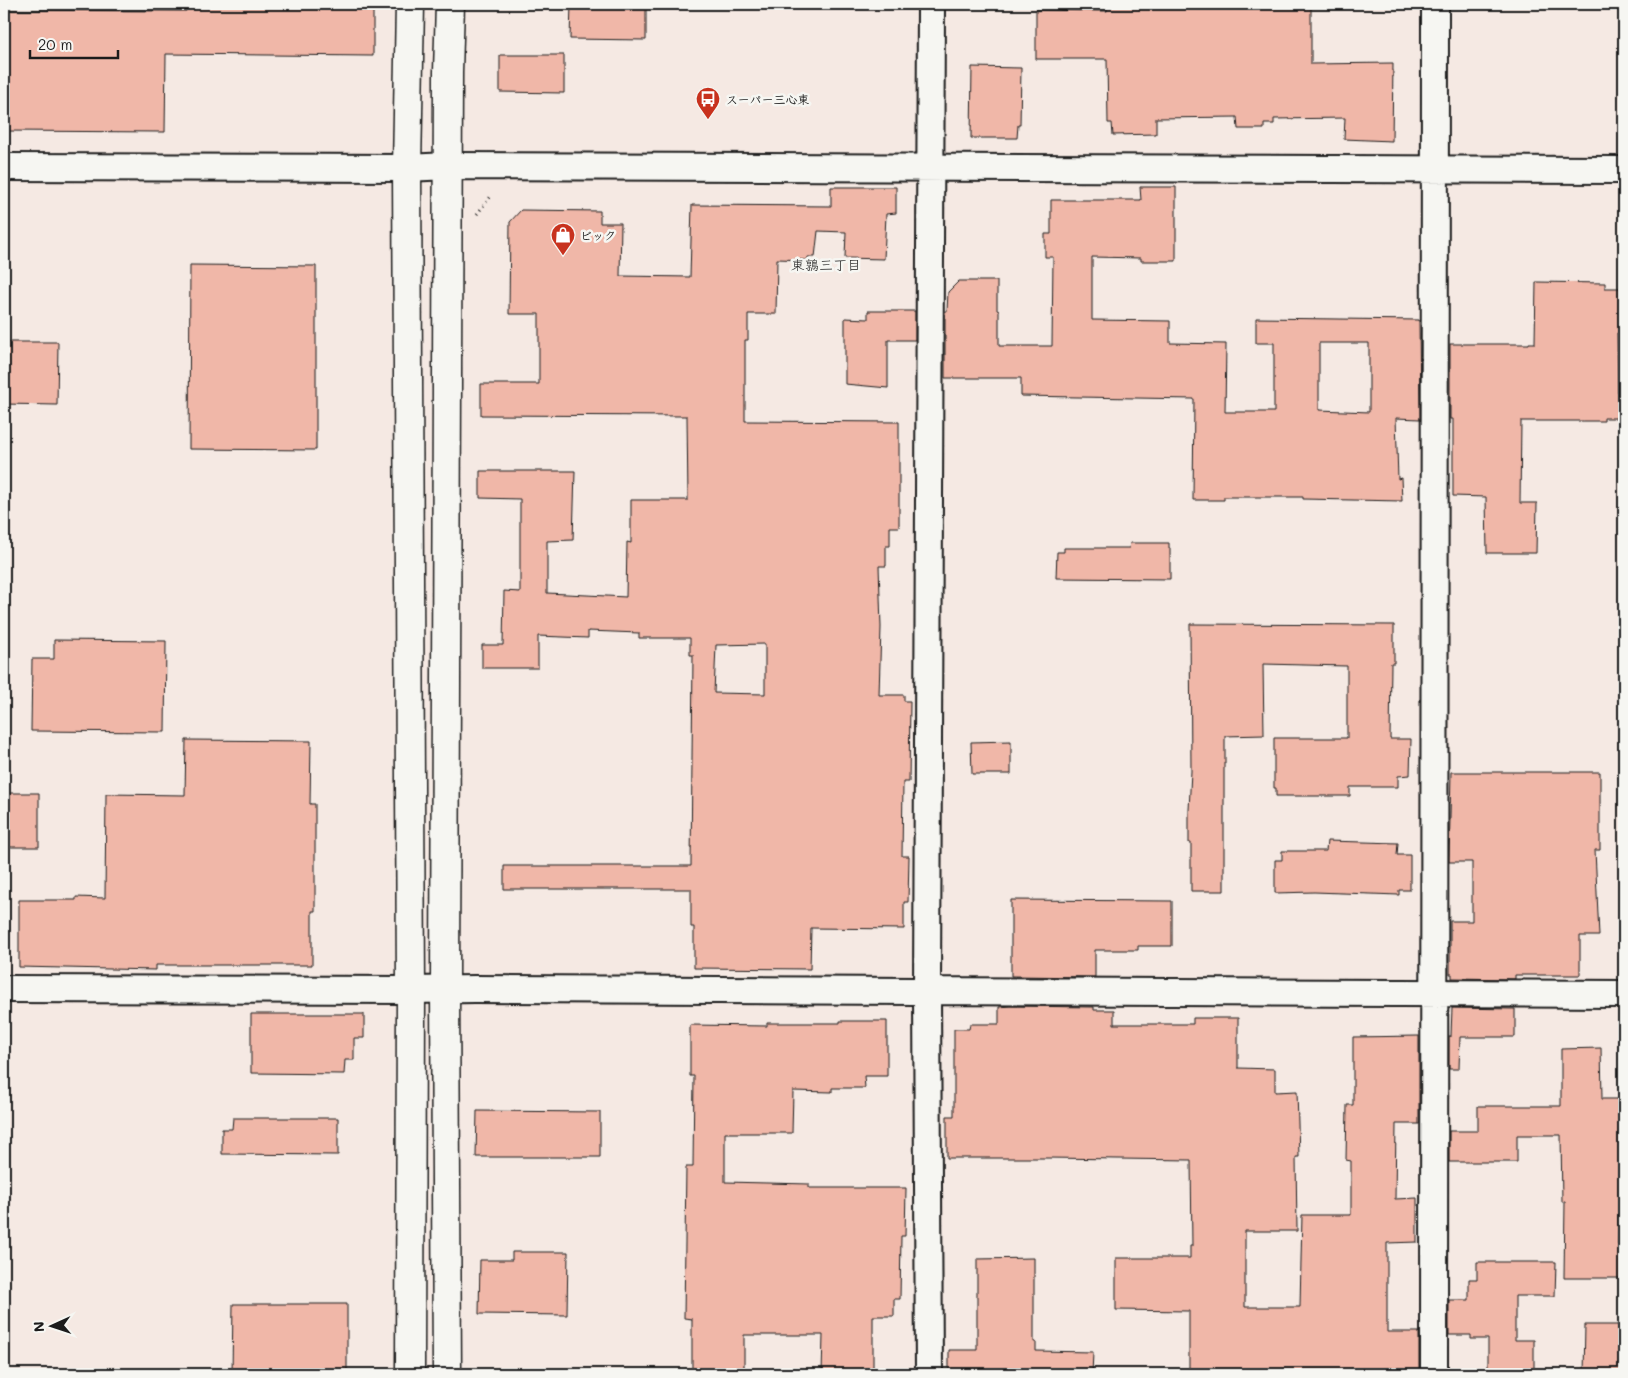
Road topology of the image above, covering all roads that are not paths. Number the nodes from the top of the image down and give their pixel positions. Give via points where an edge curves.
1 (410, 4) edge
2 (450, 4) edge
3 (931, 4) edge
4 (1435, 4) edge
5 (448, 166) junction
6 (4, 167) edge
7 (930, 167) junction
8 (407, 168) junction
9 (1436, 170) junction
10 (1624, 170) edge
11 (4, 988) edge
12 (411, 990) junction
13 (446, 990) junction
14 (927, 992) junction
15 (1434, 993) junction
16 (1624, 994) edge
17 (410, 1374) edge
18 (447, 1374) edge
19 (929, 1374) edge
20 (1434, 1374) edge

1 - 8 street
2 - 5 street
3 - 7 street
4 - 9 street
5 - 7 street
5 - 8 street
5 - 13 street
6 - 8 street
7 - 9 street
7 - 14 street
8 - 12 street
9 - 10 street
9 - 15 street
11 - 12 street
12 - 13 street
12 - 17 street
13 - 14 street
13 - 18 street
14 - 15 street
14 - 19 street
15 - 16 street
15 - 20 street

